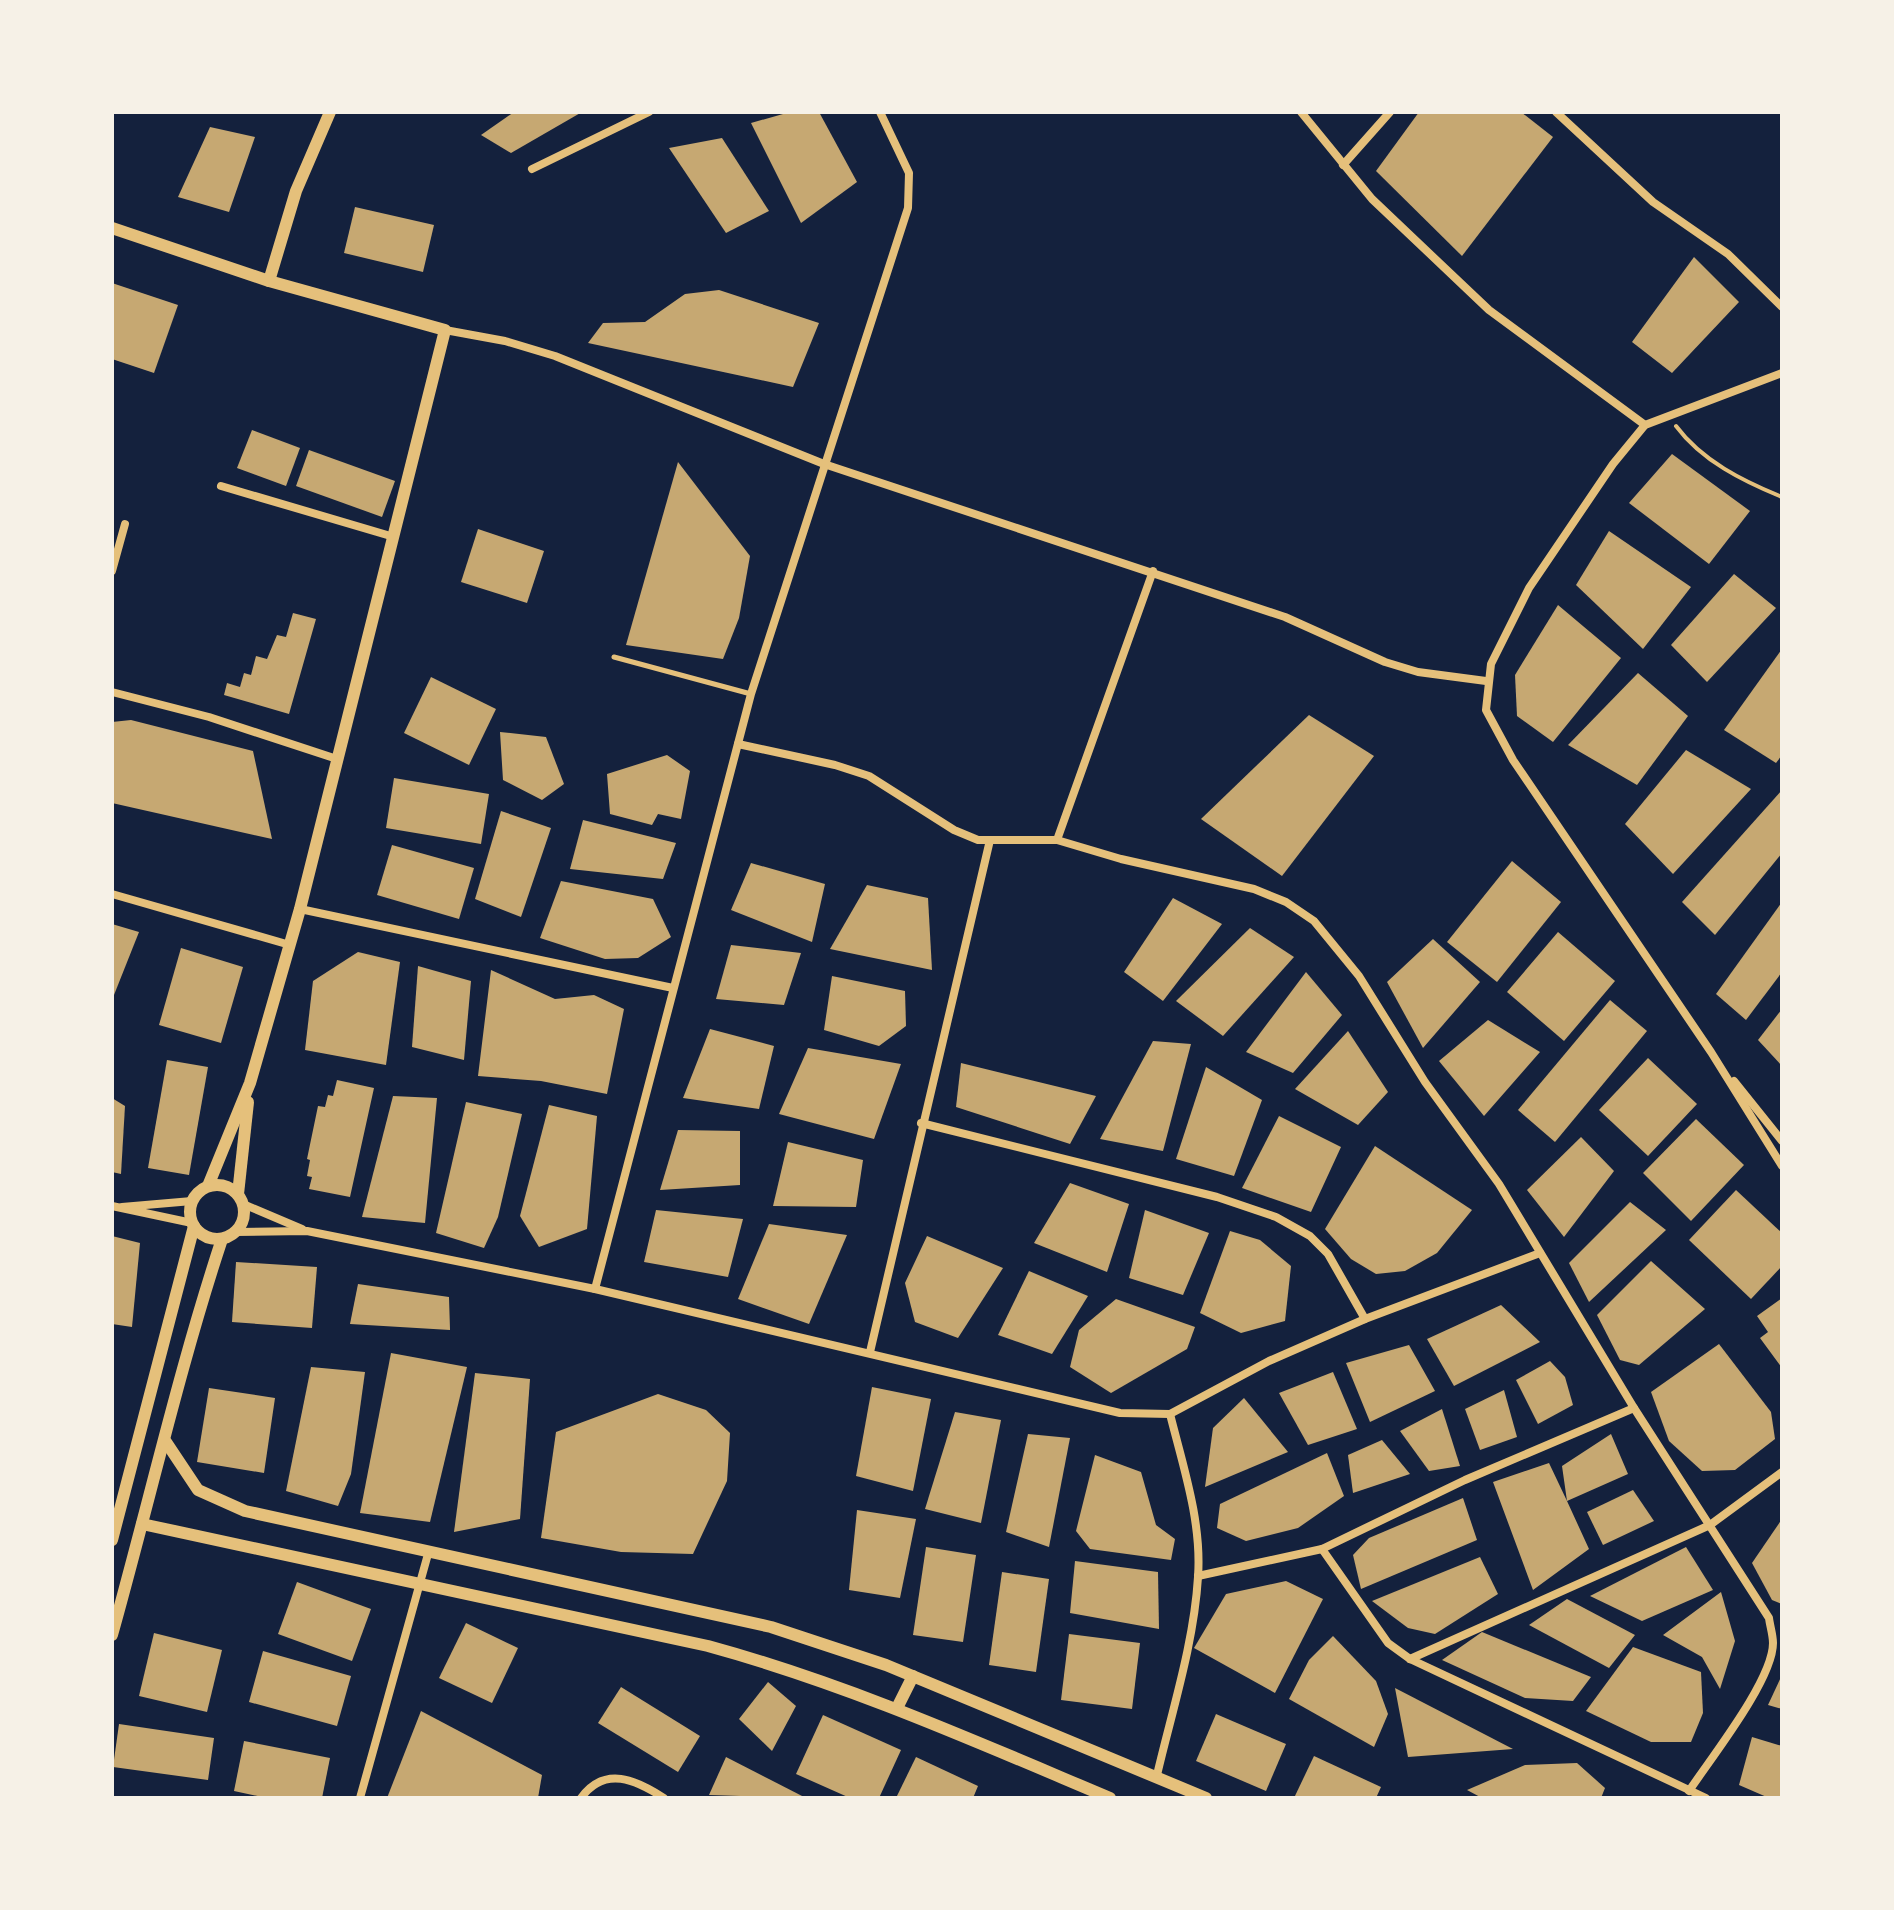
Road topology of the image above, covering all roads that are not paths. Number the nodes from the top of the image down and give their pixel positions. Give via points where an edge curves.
1 (330, 112) edge
2 (649, 112) edge
3 (880, 112) edge
4 (1301, 112) edge
5 (1390, 112) edge
6 (1556, 112) edge
7 (1343, 165) junction
8 (532, 169) dead end
9 (112, 228) edge
10 (269, 281) junction
11 (1782, 307) edge
12 (445, 330) junction
13 (1782, 373) edge
14 (1645, 425) junction
15 (824, 464) junction
16 (221, 486) dead end
17 (125, 524) dead end
18 (394, 537) junction
19 (112, 571) edge
20 (1153, 571) junction
21 (614, 657) dead end
22 (1486, 681) junction
23 (112, 692) edge
24 (751, 694) junction
25 (738, 744) junction
26 (337, 759) junction
27 (990, 840) junction
28 (1057, 840) junction
29 (112, 894) edge
30 (300, 909) junction
31 (290, 945) junction
32 (673, 988) junction
33 (1711, 1052) junction
34 (250, 1083) junction
35 (921, 1123) junction
36 (1782, 1141) edge
37 (1782, 1166) edge
38 (208, 1186) junction
39 (240, 1199) junction
40 (192, 1201) junction
41 (114, 1207) edge
42 (193, 1224) junction
43 (307, 1231) junction
44 (235, 1232) junction
45 (222, 1239) junction
46 (1540, 1253) junction
47 (595, 1289) junction
48 (1365, 1319) junction
49 (870, 1352) junction
50 (1634, 1408) junction
51 (1170, 1414) junction
52 (166, 1442) junction
53 (1782, 1472) edge
54 (142, 1524) junction
55 (1710, 1525) junction
56 (112, 1540) edge
57 (1322, 1549) junction
58 (428, 1554) junction
59 (1198, 1576) junction
60 (420, 1584) junction
61 (112, 1635) edge
62 (1410, 1659) junction
63 (913, 1676) junction
64 (897, 1708) junction
65 (1157, 1775) junction
66 (1689, 1791) junction
67 (360, 1798) edge
68 (581, 1798) edge
69 (664, 1798) edge
70 (1110, 1798) edge
71 (1206, 1798) edge
72 (1706, 1798) edge

1 - 10 street via 296,191
2 - 8 street
3 - 15 street via 909,173 908,208
4 - 7 street
5 - 7 street
6 - 11 street via 1653,202 1728,254
7 - 14 street via 1489,310
9 - 10 street
10 - 12 street
12 - 15 street via 555,356
12 - 18 street
13 - 14 street
14 - 22 street via 1529,588
15 - 20 street
15 - 24 street
16 - 18 street
17 - 19 street
18 - 26 street
20 - 22 street via 1285,617 1385,662
20 - 28 street
21 - 24 lane
22 - 33 street via 1486,710 1513,760
23 - 26 street
24 - 25 street
25 - 27 street via 869,776 954,830
25 - 32 street
26 - 30 street
27 - 28 street
27 - 35 street
28 - 46 street via 1254,889 1314,921 1359,976
29 - 31 street
30 - 31 street
30 - 32 street
31 - 34 street
32 - 47 street
33 - 36 street
33 - 37 street
34 - 38 street
34 - 39 street
35 - 48 street via 1217,1197 1276,1217 1310,1236 1328,1254
35 - 49 street
38 - 39 street via 219,1185
38 - 40 street
39 - 43 street
39 - 44 street via 242,1224
40 - 41 street
40 - 42 street
41 - 42 street
42 - 45 street via 206,1237
42 - 56 street
43 - 44 street
43 - 47 street
44 - 45 street
45 - 52 street via 191,1332
46 - 48 street
46 - 50 street
47 - 49 street
48 - 51 street via 1269,1361
49 - 51 street via 1120,1413
50 - 55 street
50 - 57 street
51 - 59 street via 1194,1511
52 - 54 street
52 - 58 street via 198,1490 219,1502
53 - 55 street
54 - 60 street
54 - 61 street
55 - 62 street
55 - 66 street via 1769,1618 1773,1643 1755,1691
57 - 59 street
57 - 62 street via 1388,1643
58 - 60 street
58 - 63 street via 757,1624
59 - 65 street
60 - 64 street via 708,1646 795,1670
60 - 67 street
62 - 66 street
63 - 64 street
63 - 65 street
64 - 70 street
65 - 71 street
66 - 72 street
68 - 69 street via 597,1783 621,1777

